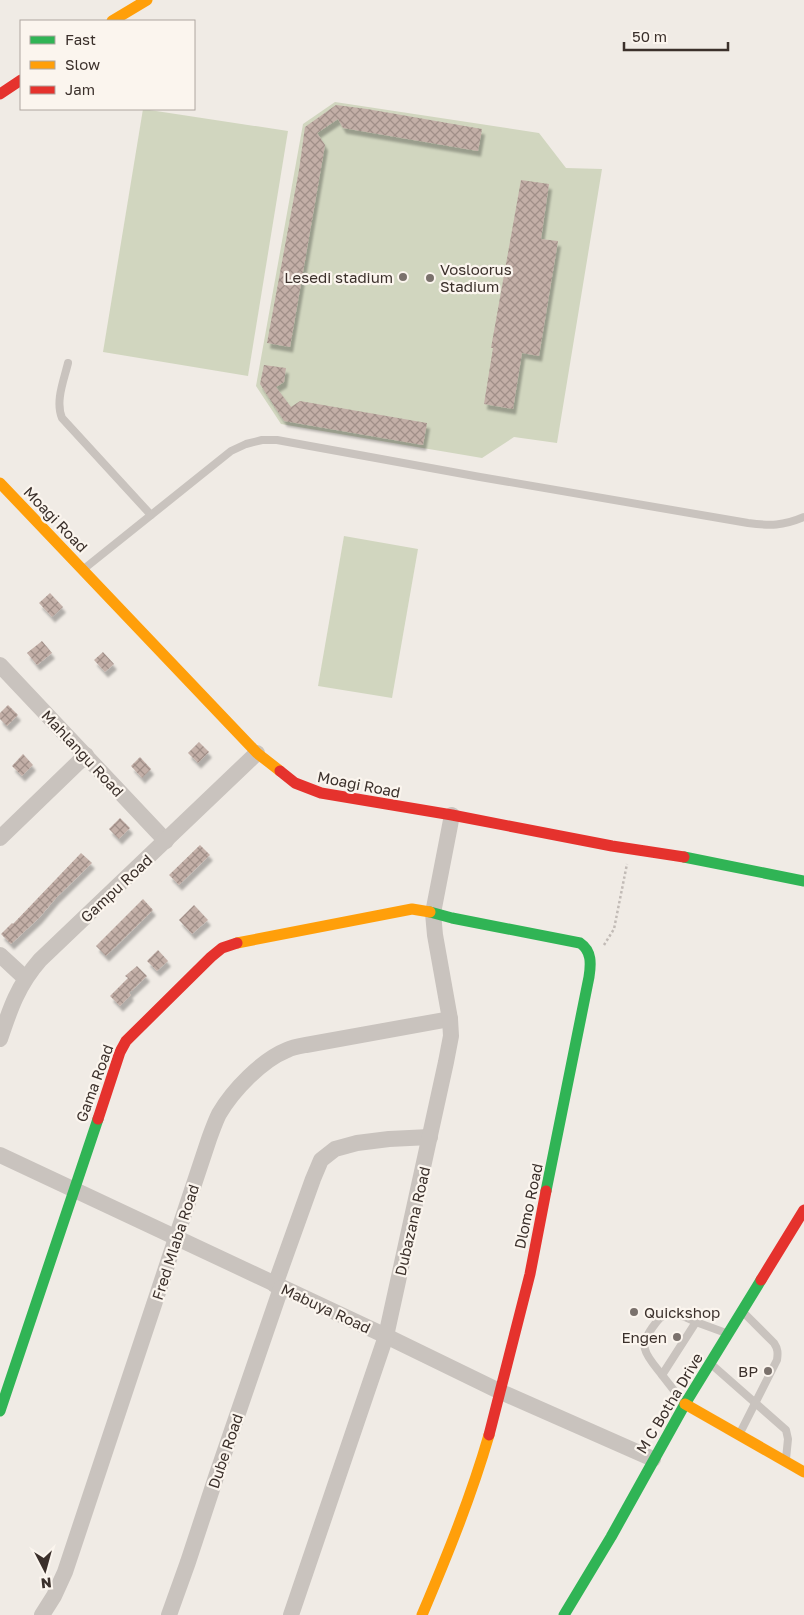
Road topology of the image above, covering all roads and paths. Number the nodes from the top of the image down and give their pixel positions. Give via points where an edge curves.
1 (147, 0) edge
2 (114, 20) edge
3 (20, 81) edge
4 (0, 94) edge
5 (68, 364) dead end
6 (0, 483) edge
7 (151, 515) junction
8 (804, 517) edge
9 (83, 570) junction
10 (2, 672) edge
11 (257, 754) junction
12 (86, 755) junction
13 (452, 815) junction
14 (0, 838) edge
15 (166, 841) junction
16 (630, 848) junction
17 (804, 880) edge
18 (433, 913) junction
19 (0, 955) edge
20 (590, 961) junction
21 (25, 978) junction
22 (450, 1019) junction
23 (0, 1039) edge
24 (430, 1137) junction
25 (0, 1155) edge
26 (74, 1190) junction
27 (804, 1210) edge
28 (177, 1239) junction
29 (278, 1286) junction
30 (742, 1311) junction
31 (696, 1322) junction
32 (728, 1333) junction
33 (386, 1336) junction
34 (710, 1362) junction
35 (662, 1375) junction
36 (501, 1392) junction
37 (755, 1402) junction
38 (685, 1404) junction
39 (0, 1411) edge
40 (740, 1435) junction
41 (652, 1459) junction
42 (786, 1461) junction
43 (804, 1472) edge
44 (42, 1615) edge
45 (169, 1615) edge
46 (291, 1615) edge
47 (422, 1615) edge
48 (564, 1615) edge

1 - 2 street
3 - 4 street
5 - 7 lane via 59,402 62,418
6 - 9 street, Moagi Road
7 - 8 lane via 231,451 262,440 277,440 748,523 785,524
7 - 9 lane
9 - 11 street, Moagi Road
10 - 12 street, Mahlangu Road
11 - 13 street, Moagi Road via 295,783 310,790
11 - 15 street, Gampu Road
12 - 14 street
12 - 15 street, Mahlangu Road
13 - 16 street, Moagi Road
13 - 18 street, Dubazana Road
15 - 21 street, Gampu Road
16 - 17 street, Moagi Road
16 - 20 path via 614,930
18 - 20 street via 576,941 588,949
18 - 22 street, Dubazana Road
18 - 26 street, Gama Road via 401,910 222,948 139,1027 123,1047
19 - 21 street
20 - 36 street, Dlomo Road via 530,1274
21 - 23 street, Gampu Road
22 - 24 street, Dubazana Road via 450,1041
22 - 28 street, Fred Mlaba Road via 291,1048 268,1061 230,1098 218,1116
24 - 29 street, Dube Road via 351,1144 335,1149 321,1160
24 - 33 street, Dubazana Road
25 - 26 street, Mabuya Road
26 - 28 street, Mabuya Road
26 - 39 street, Gama Road
27 - 30 street, M C Botha Drive
28 - 29 street, Mabuya Road
28 - 44 street, Fred Mlaba Road via 65,1572
29 - 33 street, Mabuya Road
29 - 45 street, Dube Road
30 - 32 street, M C Botha Drive
30 - 37 lane via 774,1343 778,1354
31 - 32 lane
31 - 35 lane
31 - 35 lane via 671,1313 664,1315 644,1342 646,1353
32 - 34 street, M C Botha Drive
33 - 36 street, Mabuya Road
33 - 46 street, Dubazana Road
34 - 37 lane
34 - 38 street, M C Botha Drive
35 - 38 lane
36 - 41 street, Mabuya Road
36 - 47 street, Dlomo Road via 477,1477
37 - 40 lane
37 - 42 lane via 786,1430
38 - 40 street
38 - 41 street, M C Botha Drive
40 - 42 street
41 - 48 street, M C Botha Drive
42 - 43 street

